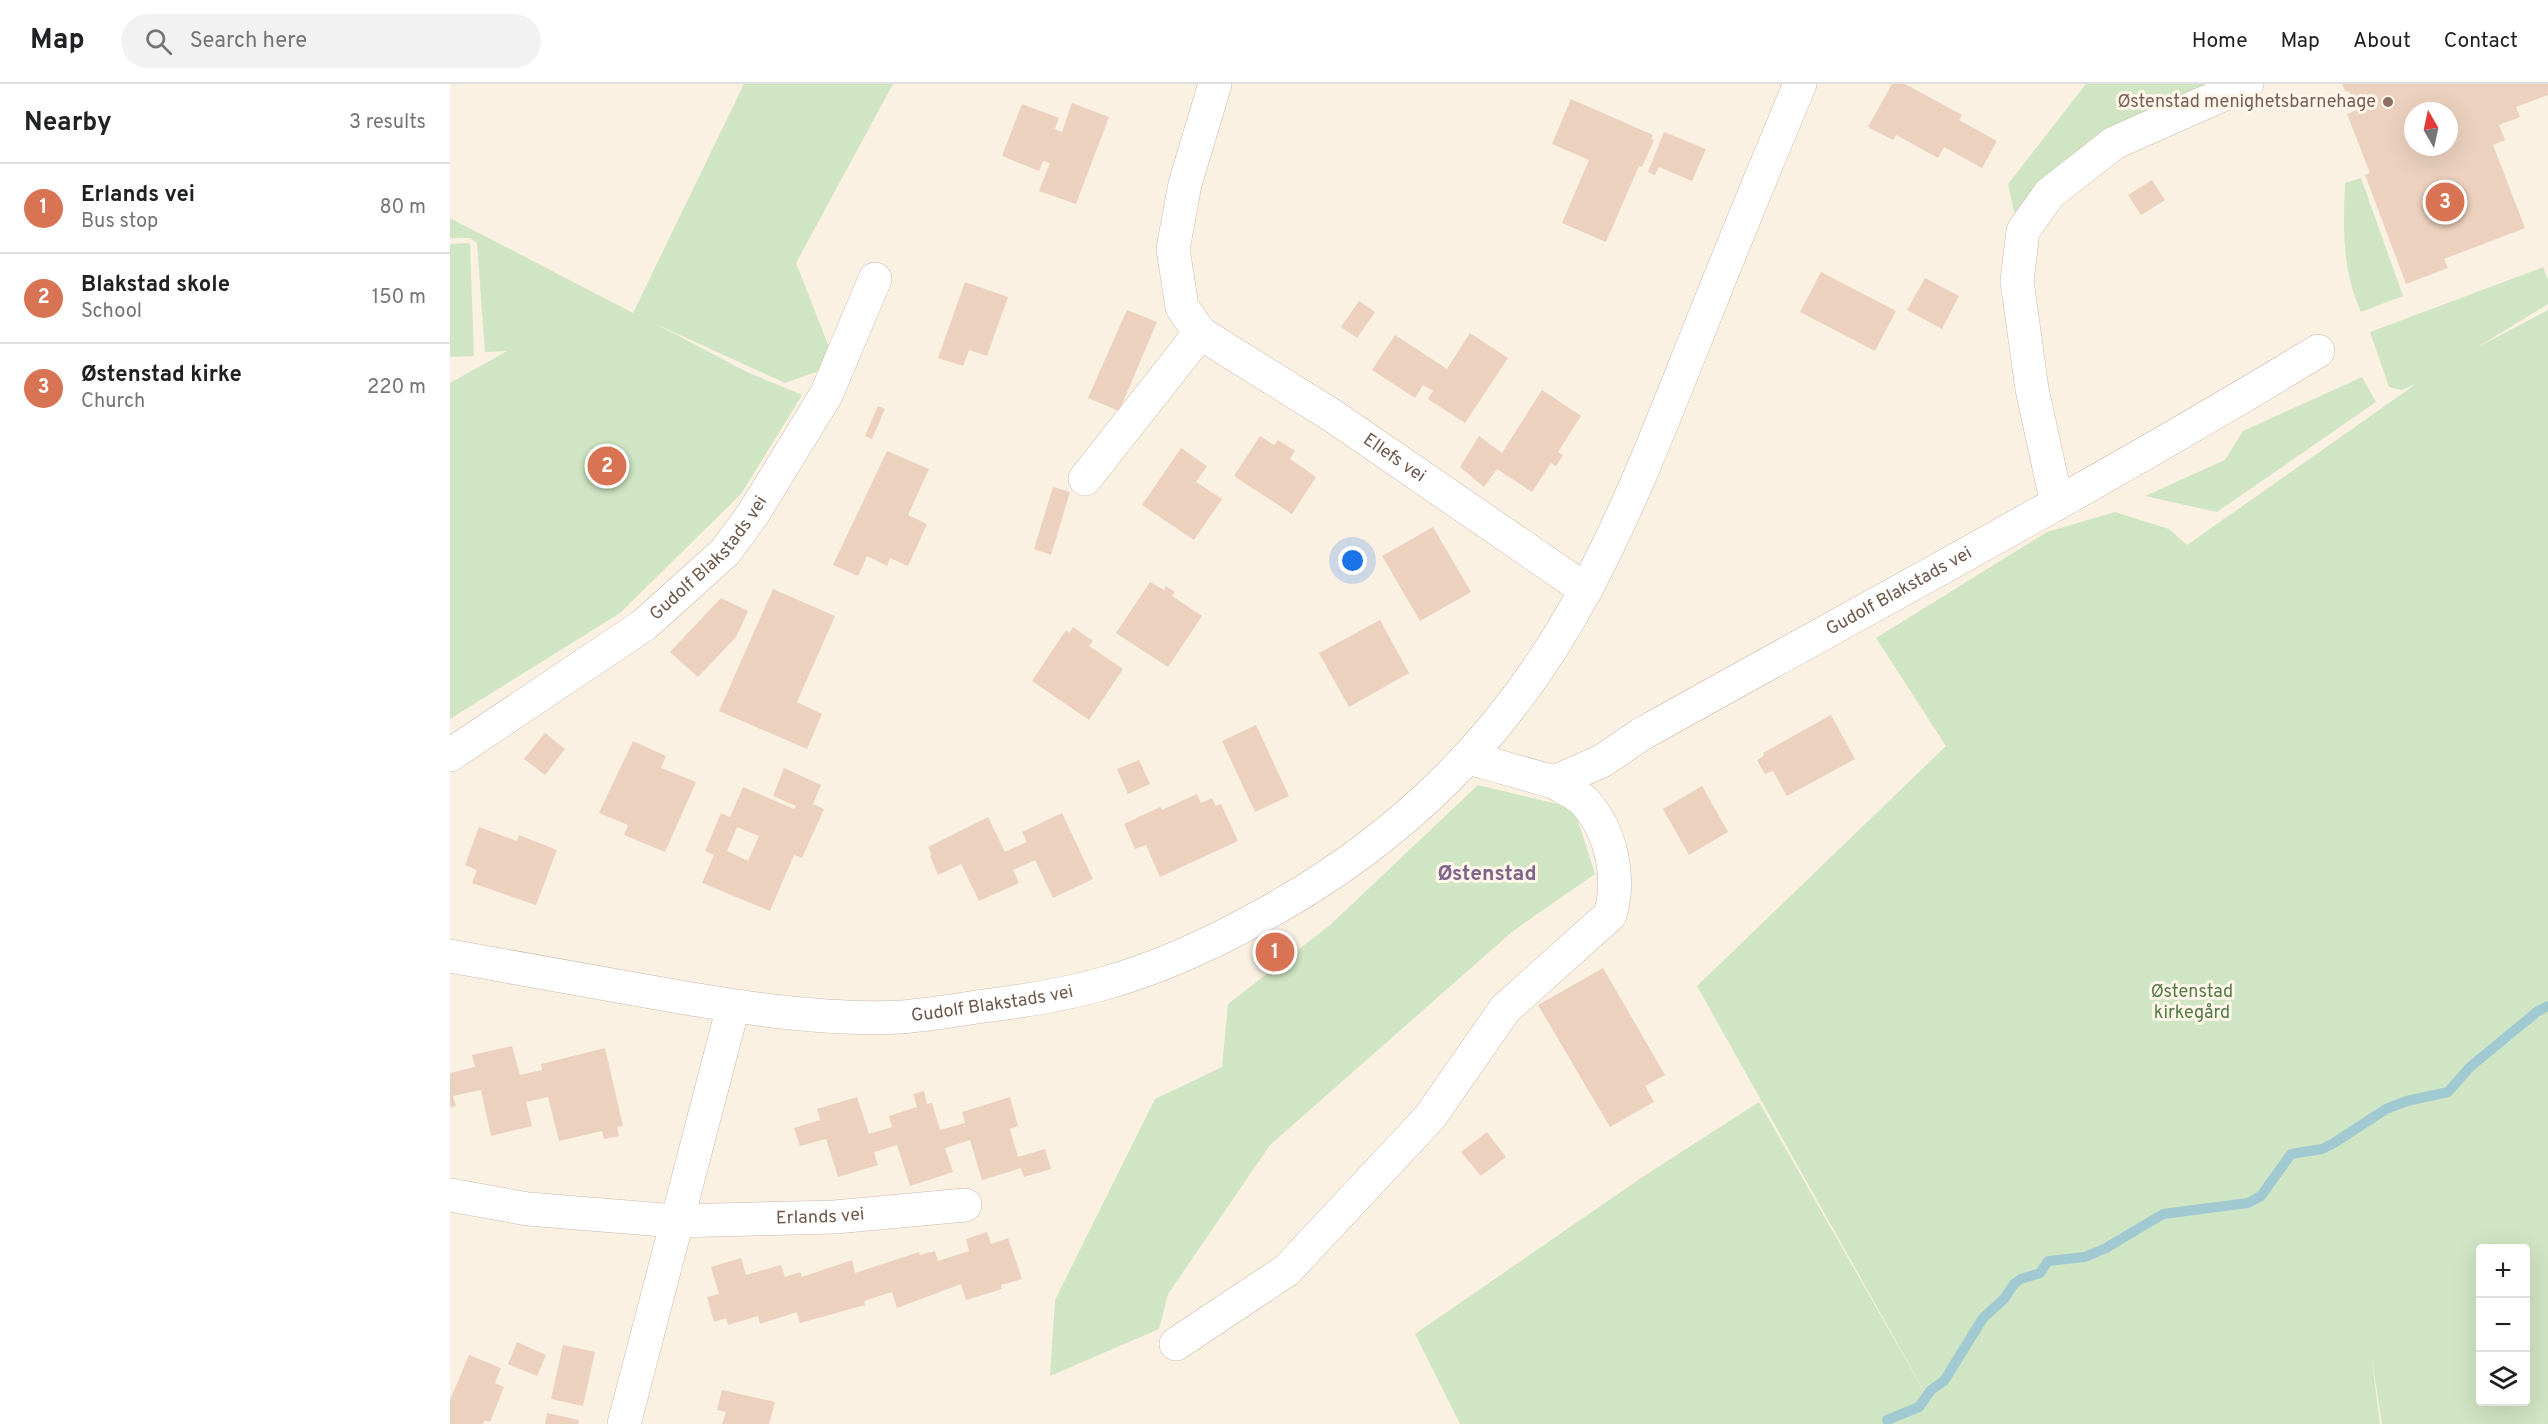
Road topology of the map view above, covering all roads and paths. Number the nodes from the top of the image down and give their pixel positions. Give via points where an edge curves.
1 (1215, 84) edge
2 (1800, 84) edge
3 (2247, 84) edge
4 (875, 279) dead end
5 (1200, 333) junction
6 (2318, 351) dead end
7 (1085, 478) dead end
8 (2057, 504) junction
9 (1586, 590) junction
10 (450, 755) edge
11 (1469, 758) junction
12 (1554, 782) junction
13 (450, 956) edge
14 (733, 1007) junction
15 (450, 1195) edge
16 (965, 1205) dead end
17 (676, 1221) junction
18 (1176, 1344) dead end
19 (624, 1424) edge

1 - 5 street, Ellefs vei via 1185,184 1173,249 1182,307
2 - 9 street, Gudolf Blakstads vei via 1641,474
3 - 8 street via 2114,143 2049,194 2023,231 2017,281 2032,389
4 - 10 street, Gudolf Blakstads vei via 826,395 725,552 644,625
5 - 7 street
5 - 9 street, Ellefs vei via 1333,416
6 - 8 street, Gudolf Blakstads vei
8 - 12 street, Gudolf Blakstads vei via 1640,735 1602,761
9 - 11 street, Gudolf Blakstads vei via 1546,657
11 - 12 street
11 - 14 street, Gudolf Blakstads vei via 1381,839 1282,905 1220,939 1104,984 1038,1000 899,1017
12 - 18 street via 1584,801 1602,830 1614,864 1616,895 1610,915 1505,1009 1430,1117 1287,1270
13 - 14 street, Gudolf Blakstads vei
14 - 17 street
15 - 17 street, Erlands vei via 528,1209
16 - 17 street, Erlands vei via 835,1217
17 - 19 street

